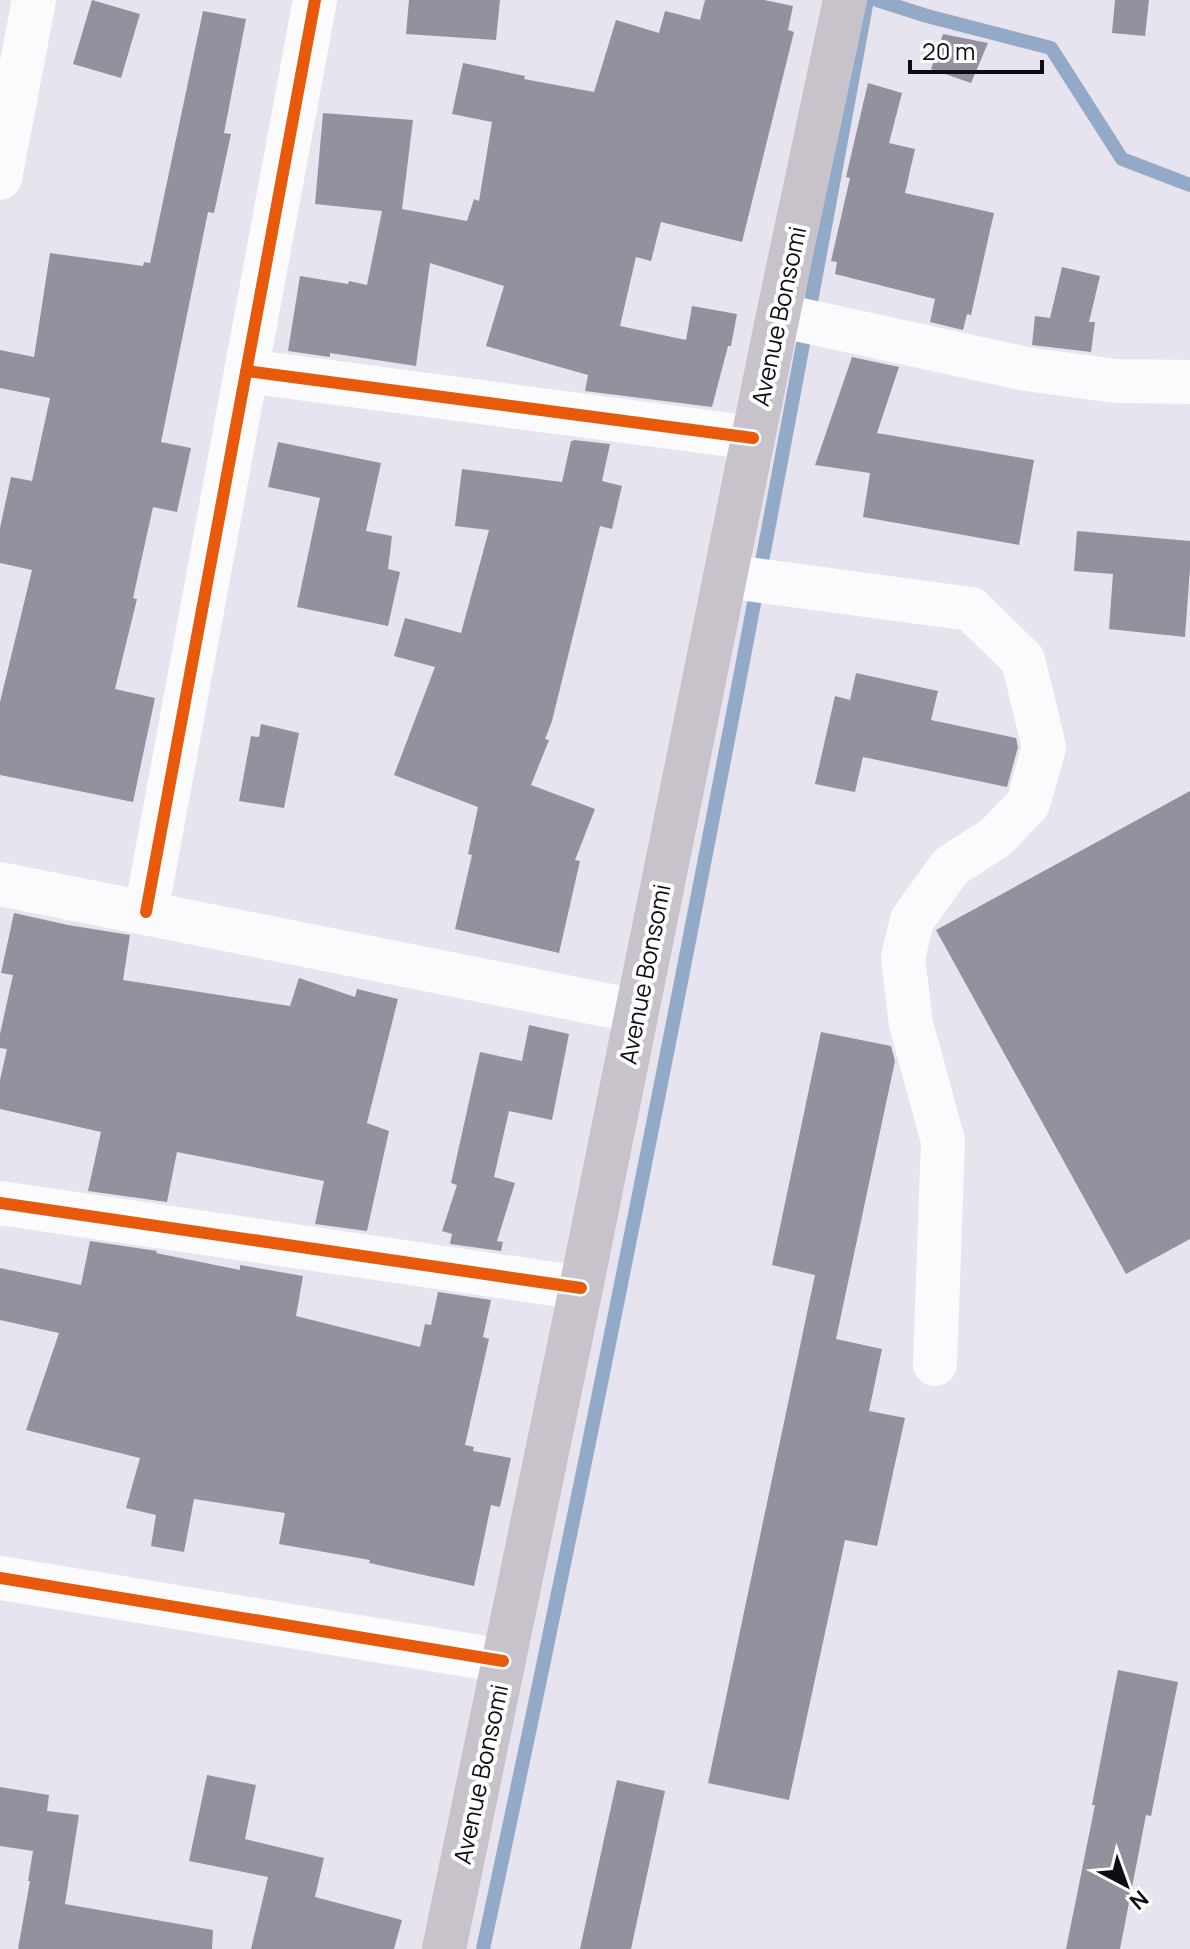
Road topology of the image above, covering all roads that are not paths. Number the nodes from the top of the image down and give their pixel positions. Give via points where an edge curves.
1 (34, 0) edge
2 (315, 0) edge
3 (845, 0) edge
4 (0, 178) edge
5 (778, 315) junction
6 (246, 371) junction
7 (1190, 382) edge
8 (753, 438) junction
9 (725, 576) junction
10 (0, 884) edge
11 (146, 912) junction
12 (636, 1011) junction
13 (0, 1203) edge
14 (581, 1288) junction
15 (935, 1364) dead end
16 (0, 1578) edge
17 (503, 1661) junction
18 (444, 1949) edge

1 - 4 street
2 - 6 street
3 - 5 main road, Avenue Bonsomi
5 - 7 street via 1026,369 1116,381
5 - 8 main road, Avenue Bonsomi
6 - 8 street
6 - 11 street
8 - 9 main road, Avenue Bonsomi
9 - 12 main road, Avenue Bonsomi
9 - 15 street via 971,609 1023,660 1044,747 1028,804 995,838 951,866 912,920 903,958 911,1024 943,1141
10 - 11 street
11 - 12 street
12 - 14 main road, Avenue Bonsomi
13 - 14 street
14 - 17 main road, Avenue Bonsomi
16 - 17 street
17 - 18 main road, Avenue Bonsomi

